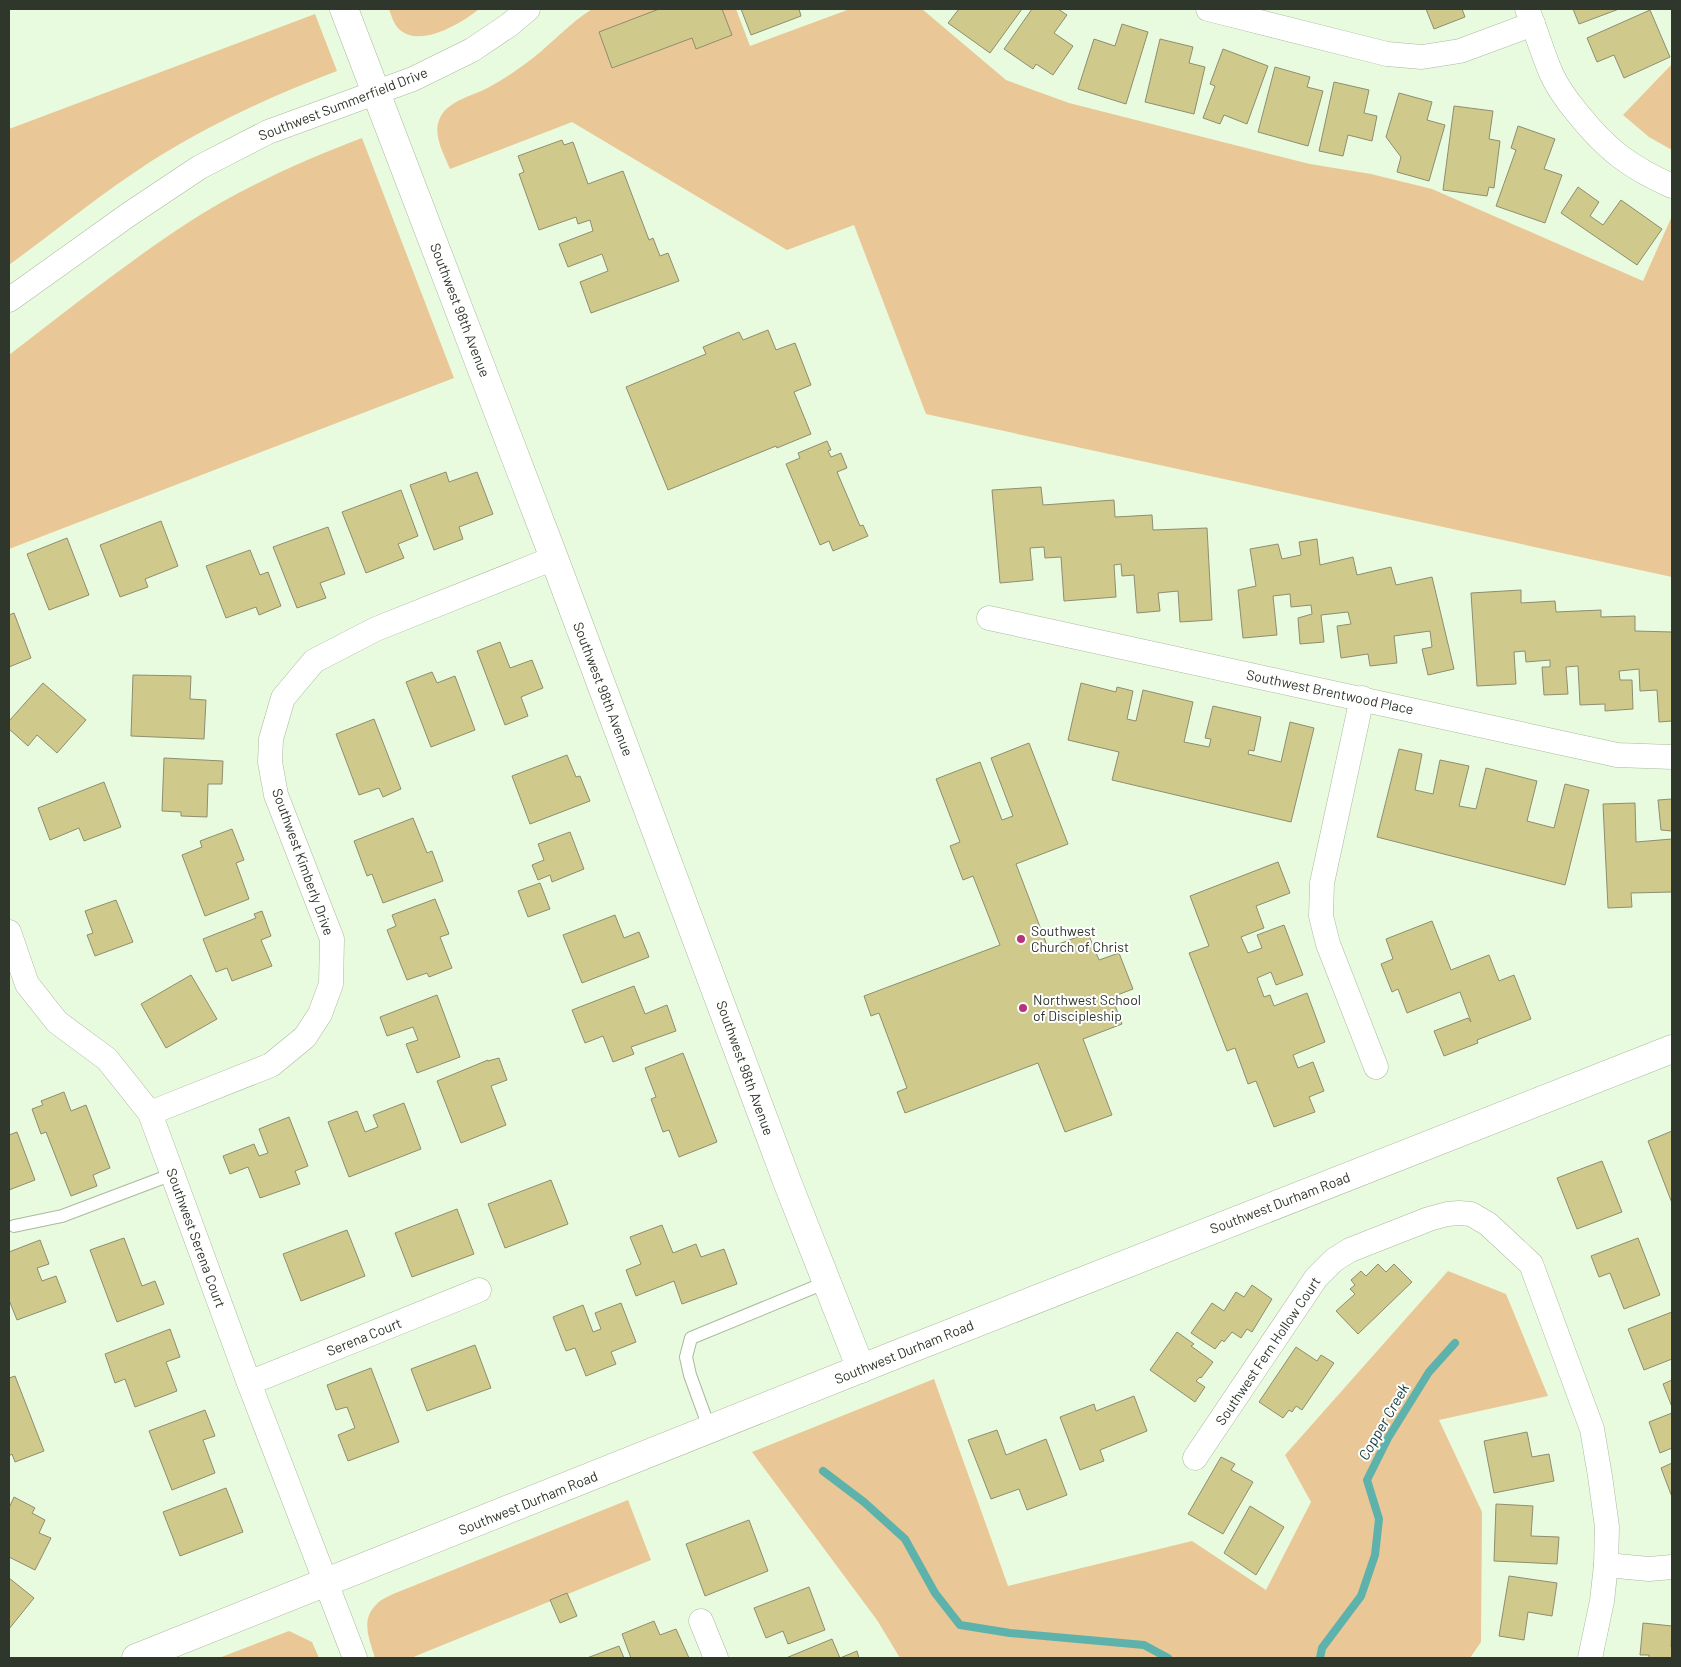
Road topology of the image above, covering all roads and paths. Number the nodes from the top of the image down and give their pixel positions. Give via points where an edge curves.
1 (344, 9) edge
2 (528, 9) edge
3 (1208, 9) edge
4 (1530, 16) edge
5 (376, 92) junction
6 (1672, 186) edge
7 (9, 300) edge
8 (554, 558) junction
9 (989, 618) dead end
10 (1362, 698) junction
11 (1672, 757) edge
12 (9, 932) edge
13 (1672, 1049) edge
14 (1376, 1067) dead end
15 (150, 1113) junction
16 (173, 1174) junction
17 (14, 1226) dead end
18 (827, 1282) junction
19 (479, 1290) dead end
20 (861, 1369) junction
21 (249, 1383) junction
22 (710, 1430) junction
23 (1195, 1458) dead end
24 (1606, 1565) junction
25 (1672, 1567) edge
26 (326, 1583) junction
27 (701, 1621) dead end
28 (136, 1658) edge
29 (355, 1658) edge
30 (716, 1658) edge
31 (1590, 1658) edge

1 - 5 main road, Southwest 98th Avenue
2 - 5 street, Southwest Summerfield Drive via 472,50 413,79
3 - 4 street via 1387,54 1422,57 1460,51
4 - 6 street via 1551,74 1565,98 1597,137 1644,174
5 - 7 street, Southwest Summerfield Drive via 268,132 200,167 128,214
5 - 8 main road, Southwest 98th Avenue
8 - 15 street, Southwest Kimberly Drive via 376,629 314,661 283,698 271,739 270,762 276,795 332,940 331,984 320,1014 305,1037 271,1065
8 - 18 main road, Southwest 98th Avenue
9 - 10 street, Southwest Brentwood Place
10 - 11 street, Southwest Brentwood Place via 1617,755
10 - 14 street via 1322,883 1321,916 1328,944
12 - 15 street, Southwest Serena Court via 27,984 51,1015 107,1059
13 - 20 main road, Southwest Durham Road
15 - 16 street, Southwest Serena Court
16 - 17 lane via 62,1216
16 - 21 street, Southwest Serena Court
18 - 20 main road, Southwest 98th Avenue
18 - 22 lane via 691,1338 686,1357
19 - 21 street, Serena Court
20 - 22 main road, Southwest Durham Road
21 - 26 street, Southwest Serena Court
22 - 26 main road, Southwest Durham Road
23 - 24 street, Southwest Fern Hollow Court via 1316,1278 1334,1260 1357,1246 1441,1215 1466,1213 1488,1224 1531,1264 1592,1429 1607,1527
24 - 25 street via 1649,1569
24 - 31 street, Southwest Fern Hollow Court
26 - 28 main road, Southwest Durham Road
26 - 29 street, Southwest Serena Court
27 - 30 street

